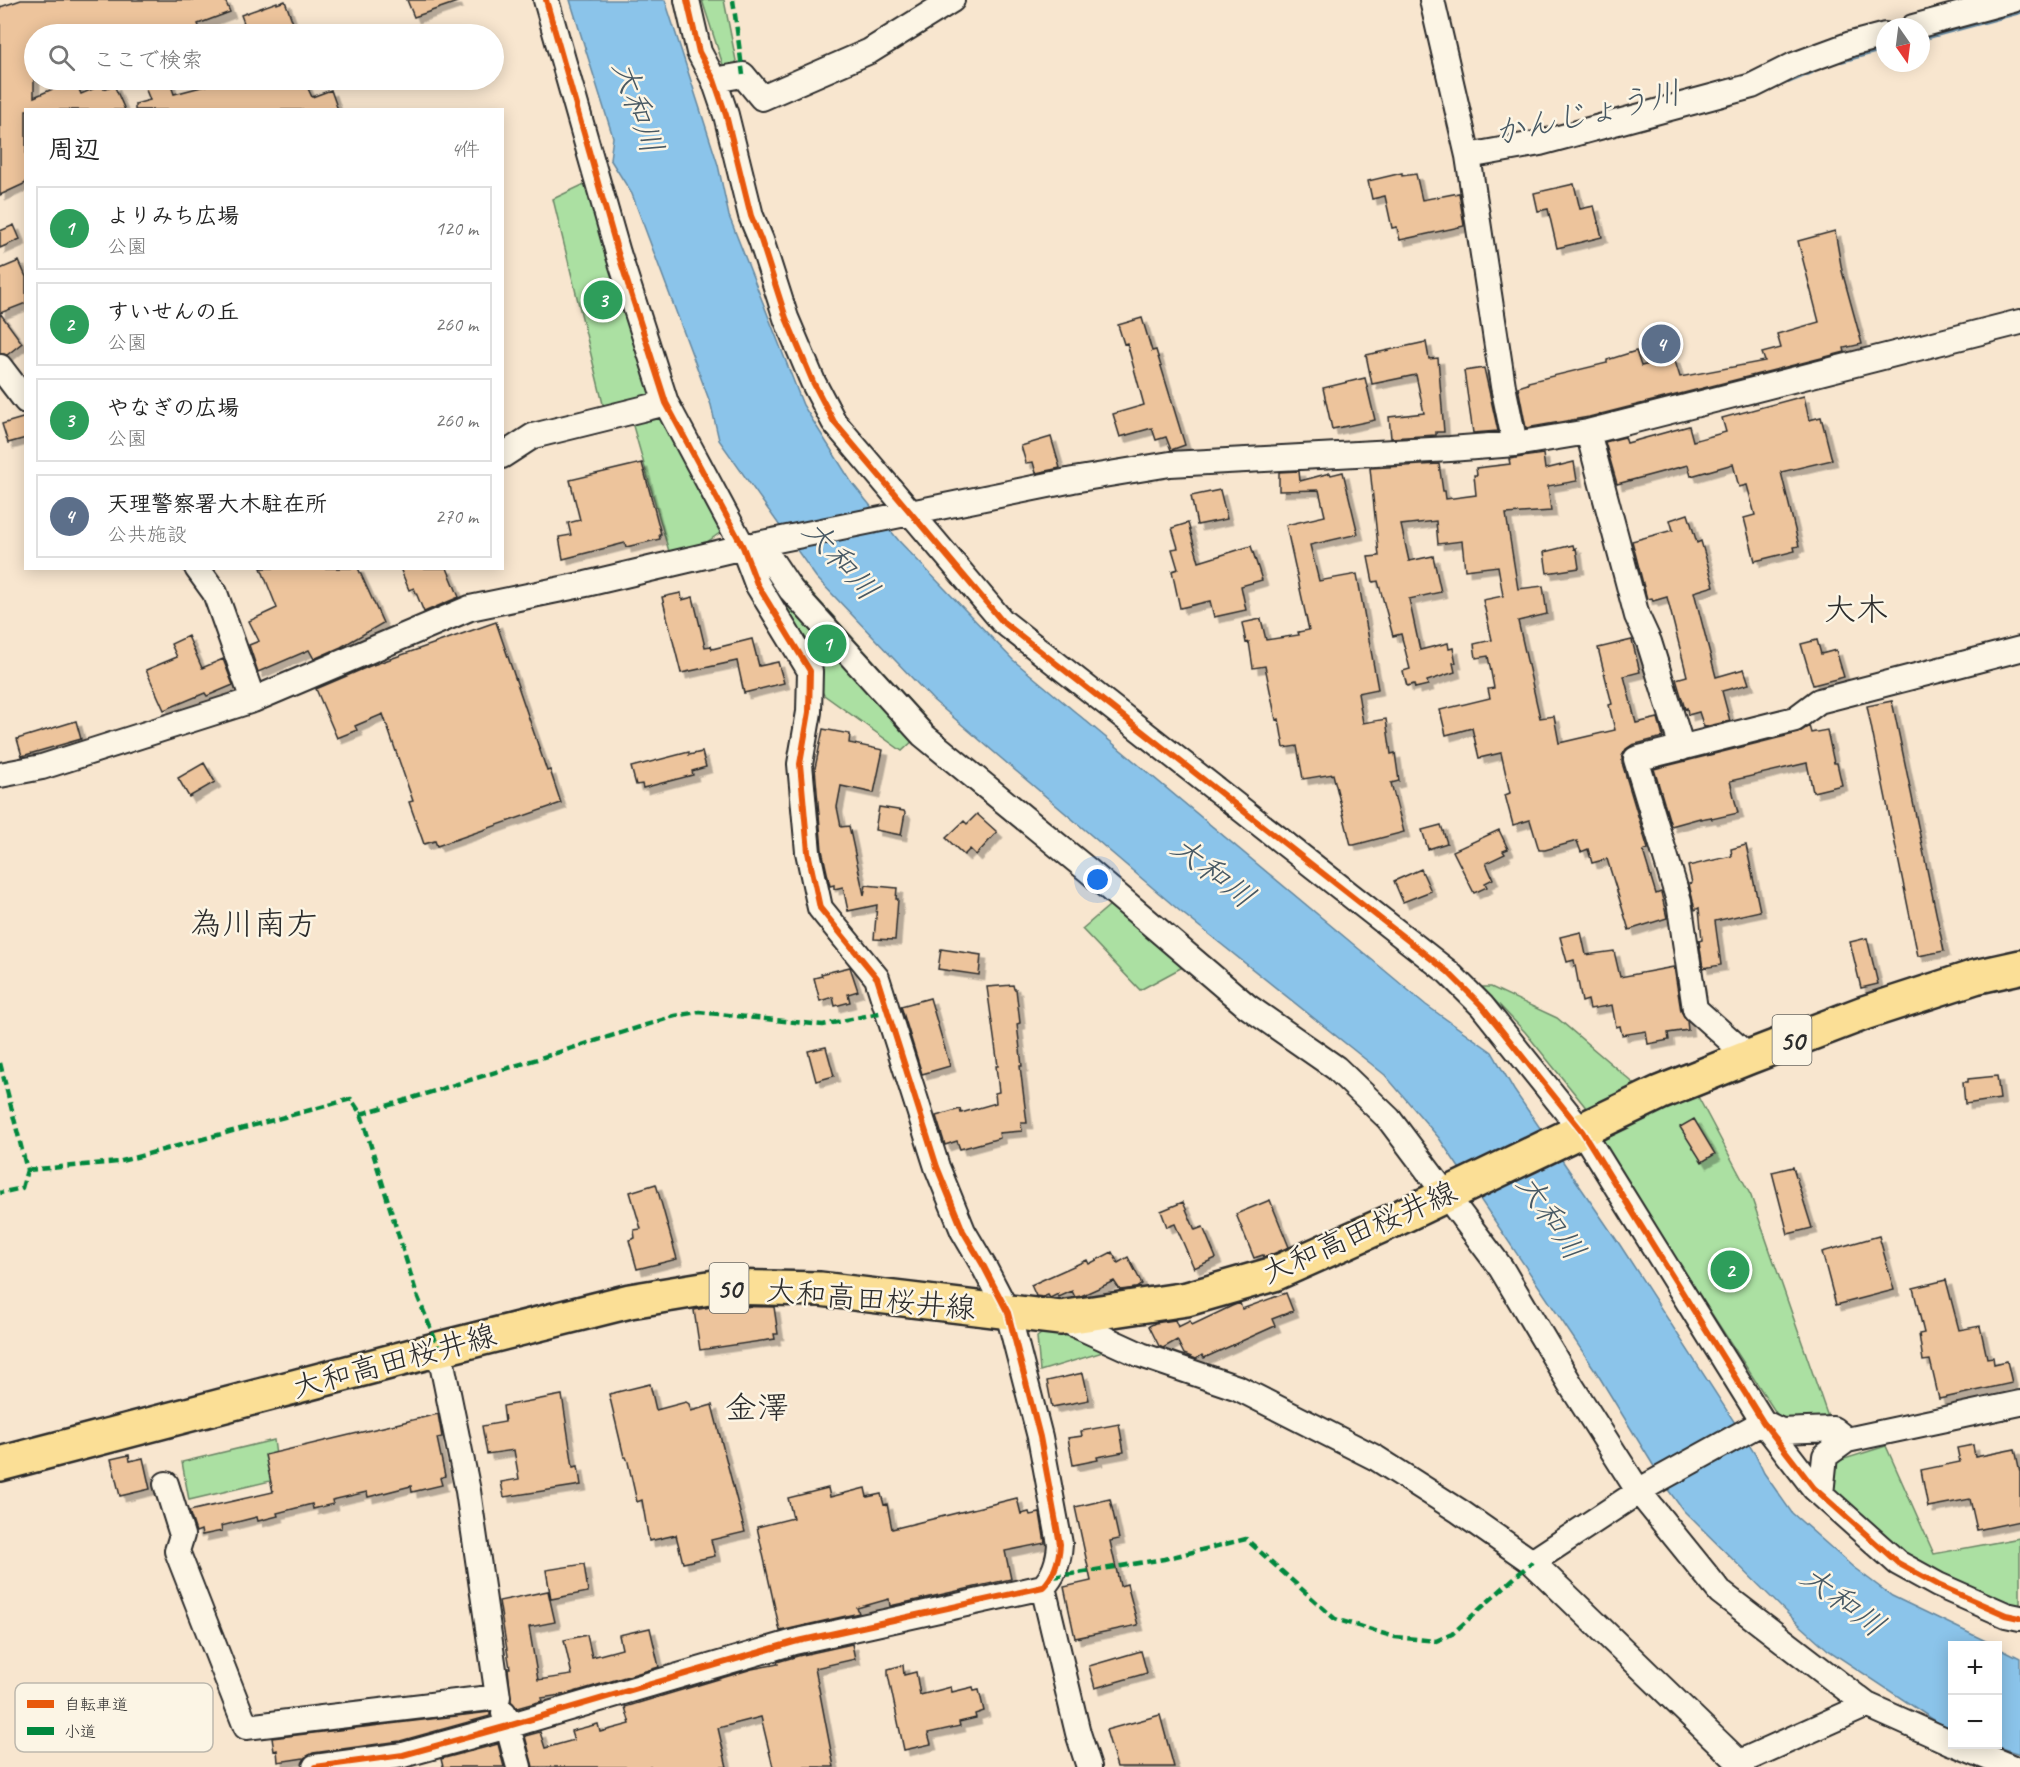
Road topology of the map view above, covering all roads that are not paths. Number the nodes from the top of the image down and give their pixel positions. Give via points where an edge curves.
1 (546, 0) edge
2 (687, 0) edge
3 (952, 0) edge
4 (1432, 0) edge
5 (2013, 0) edge
6 (1930, 22) edge
7 (1876, 37) edge
8 (714, 80) junction
9 (762, 98) junction
10 (726, 115) junction
11 (1468, 156) junction
12 (2020, 322) edge
13 (0, 367) edge
14 (24, 398) edge
15 (666, 403) junction
16 (1588, 432) junction
17 (1515, 444) junction
18 (504, 455) edge
19 (908, 515) junction
20 (752, 545) junction
21 (198, 570) edge
22 (2020, 649) edge
23 (253, 700) junction
24 (1682, 748) junction
25 (0, 776) edge
26 (2020, 967) edge
27 (1749, 1057) junction
28 (1577, 1133) junction
29 (1451, 1192) junction
30 (1008, 1313) junction
31 (1060, 1318) junction
32 (439, 1348) junction
33 (2020, 1403) edge
34 (1759, 1424) junction
35 (1847, 1440) junction
36 (0, 1464) edge
37 (166, 1484) dead end
38 (1643, 1489) junction
39 (1821, 1494) junction
40 (1532, 1562) junction
41 (1043, 1587) junction
42 (2020, 1618) edge
43 (498, 1696) junction
44 (1867, 1705) junction
45 (508, 1726) junction
46 (1948, 1741) edge
47 (1966, 1749) edge
48 (1742, 1764) edge
49 (315, 1767) edge
50 (519, 1767) edge
51 (1089, 1767) edge
52 (2011, 1767) edge

1 - 15 street via 618,253
2 - 8 street via 699,52
3 - 9 street via 870,51
4 - 11 street
5 - 6 street
7 - 11 street via 1794,65 1752,86 1540,143
8 - 9 street via 743,75
8 - 10 street
9 - 10 street
10 - 19 street via 751,216 813,382 834,422
11 - 17 street
12 - 16 street
13 - 14 street
15 - 18 street via 533,436
15 - 20 street
16 - 17 street
16 - 24 street via 1637,616
17 - 19 street via 1170,464
19 - 20 street
19 - 28 street via 1002,621 1448,972 1482,1006
20 - 23 street via 470,608
20 - 29 street via 771,560 791,591 924,735 1247,1006 1336,1068 1389,1119
20 - 30 street via 757,584 810,671 809,712 800,764 808,852 820,908 877,978 937,1167 963,1231
21 - 23 street via 215,593
22 - 24 street via 1819,701 1795,719
23 - 25 street via 42,767
24 - 27 street via 1636,759 1679,901 1695,1009
26 - 27 main road, 大和高田桜井線 / 50 via 1975,977 1864,1013
27 - 28 main road, 大和高田桜井線 / 50 via 1659,1093
28 - 29 main road, 大和高田桜井線 / 50
28 - 34 street
29 - 31 main road, 大和高田桜井線 / 50 via 1274,1274 1187,1299
29 - 38 street via 1502,1268 1572,1387
30 - 31 main road, 大和高田桜井線 / 50
30 - 32 main road, 大和高田桜井線 / 50 via 819,1289 715,1287 630,1301
30 - 41 street via 1040,1437 1060,1544 1053,1577
31 - 40 street via 1141,1354 1238,1388 1376,1458
32 - 36 main road, 大和高田桜井線 / 50
32 - 43 street via 468,1491
33 - 35 street
34 - 35 street via 1781,1431 1833,1429
34 - 38 street
34 - 39 street
35 - 39 street via 1825,1456
37 - 43 street via 182,1535 177,1551 246,1727
38 - 40 street
38 - 44 street via 1720,1592
39 - 42 street via 1898,1563 1938,1585
40 - 48 street
41 - 45 street via 794,1642
41 - 51 street
43 - 45 street
44 - 46 street
44 - 48 street
45 - 49 street via 403,1755
45 - 50 street
47 - 52 street

